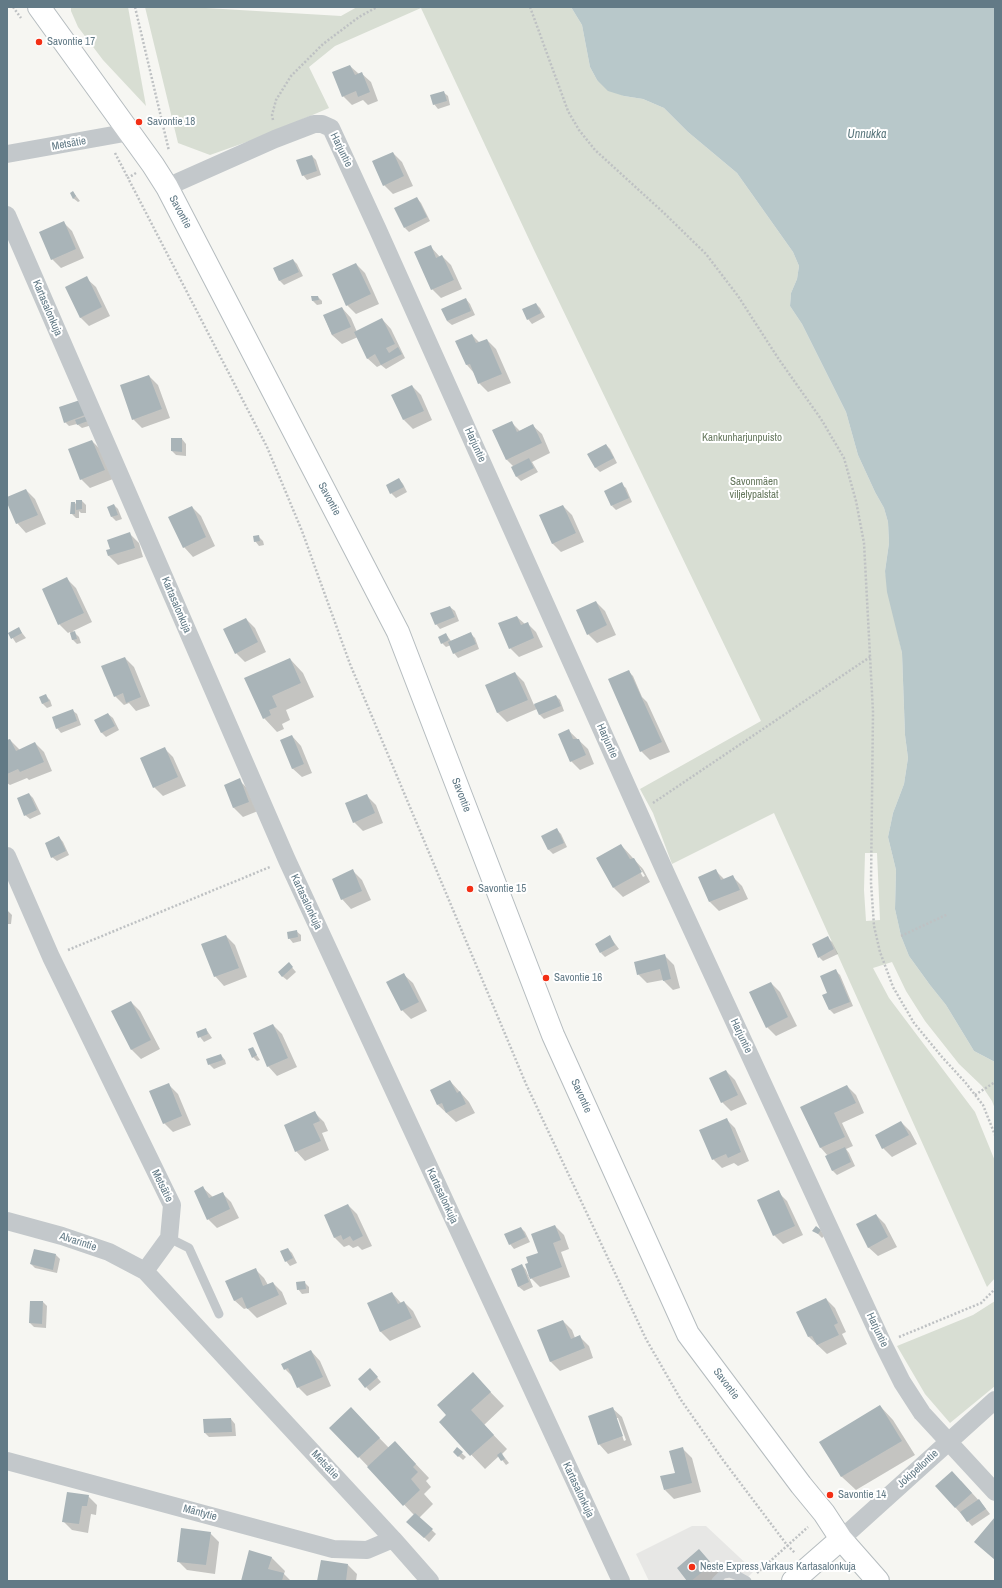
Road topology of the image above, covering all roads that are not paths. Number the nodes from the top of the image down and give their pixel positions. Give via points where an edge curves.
1 (39, 7) edge
2 (130, 132) junction
3 (7, 154) edge
4 (167, 187) junction
5 (7, 215) edge
6 (7, 856) edge
7 (7, 1221) edge
8 (169, 1238) junction
9 (145, 1272) junction
10 (219, 1314) dead end
11 (995, 1400) edge
12 (948, 1442) junction
13 (7, 1461) edge
14 (995, 1492) edge
15 (393, 1539) junction
16 (841, 1539) junction
17 (751, 1578) edge
18 (430, 1581) edge
19 (621, 1581) edge
20 (716, 1581) edge
21 (793, 1581) edge
22 (878, 1581) edge

1 - 2 street, Savontie
2 - 3 street, Metsätie
2 - 4 street, Savontie
4 - 12 street, Harjuntie via 314,124 331,128 671,885 884,1344 902,1382 922,1413
4 - 16 street, Savontie via 398,632 553,1035 688,1334
5 - 19 street, Kartasalonkuja via 287,860
6 - 8 street, Metsätie via 51,957 172,1206
7 - 9 street, Alvarintie via 110,1252
8 - 9 street, Metsätie
8 - 10 lane via 189,1248
9 - 15 street, Metsätie
11 - 12 street, Jokipellontie
12 - 14 street, Harjuntie
12 - 16 street, Jokipellontie
13 - 15 street, Mäntytie via 333,1549 367,1550
15 - 18 street, Metsätie
16 - 21 street
16 - 22 street, Savontie
17 - 20 lane via 724,1574

